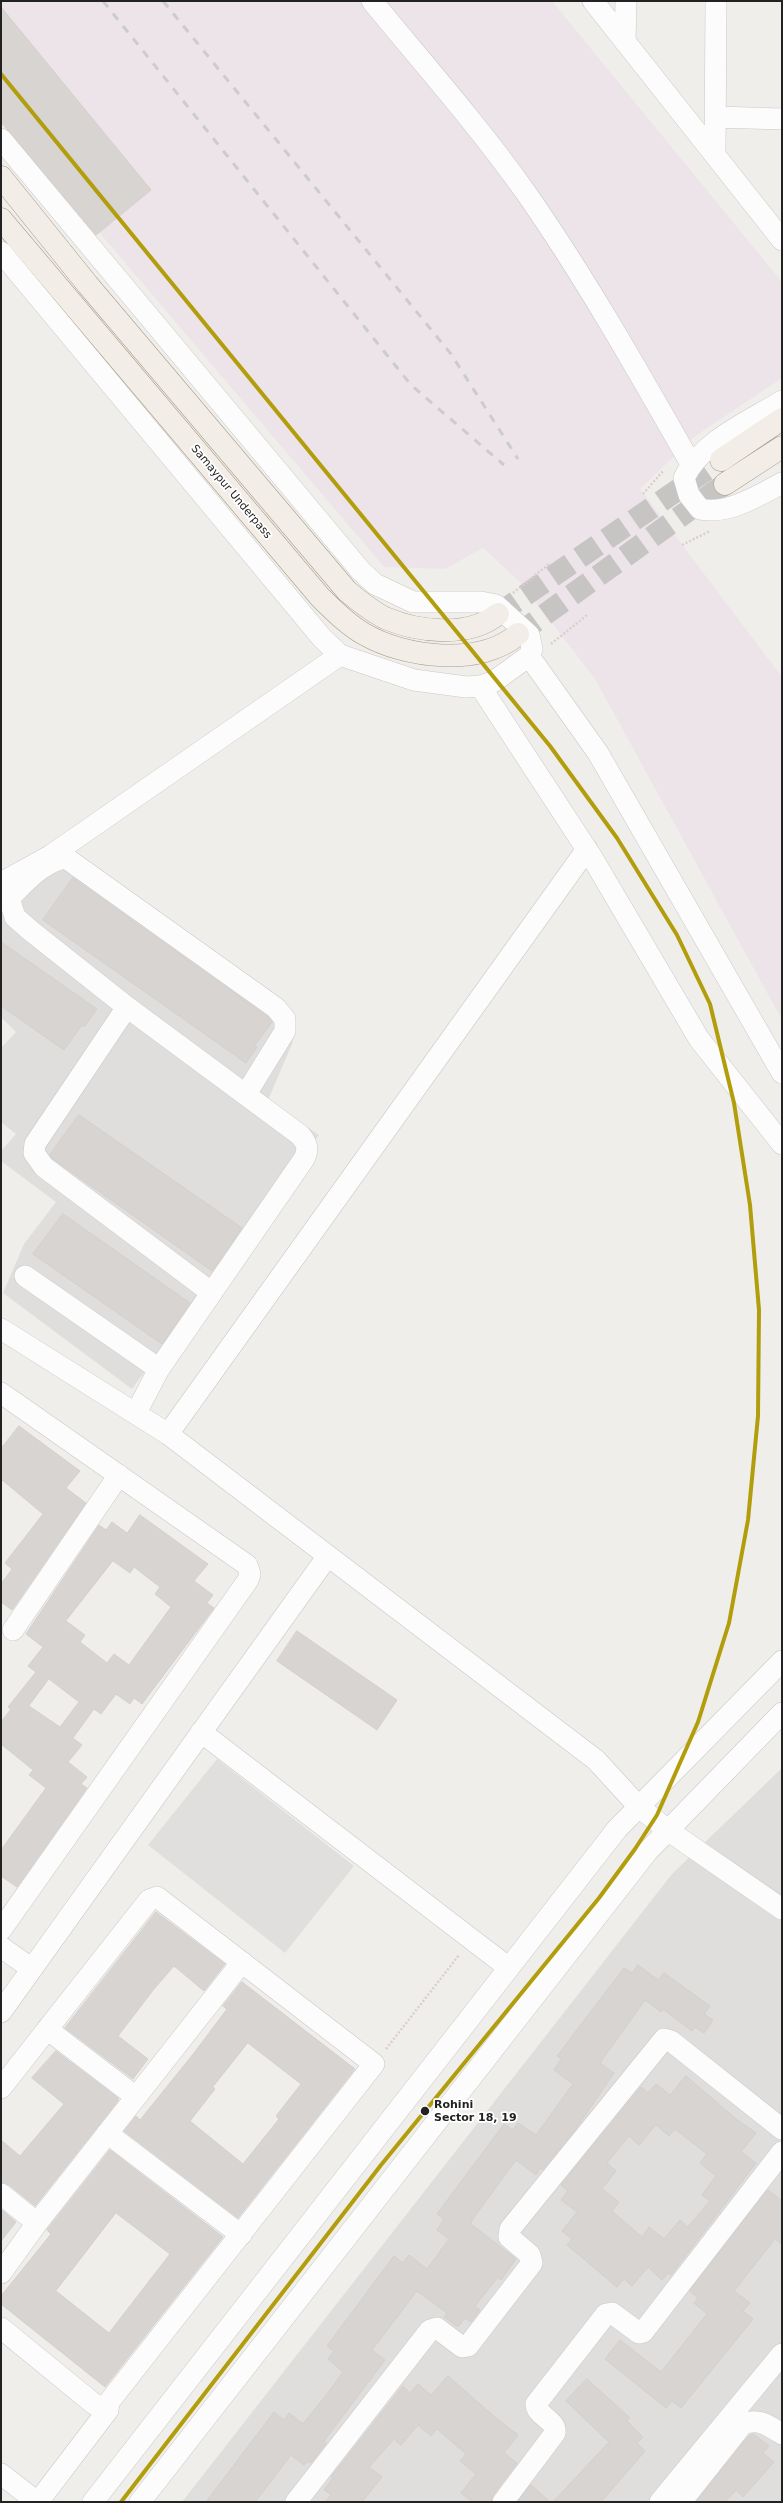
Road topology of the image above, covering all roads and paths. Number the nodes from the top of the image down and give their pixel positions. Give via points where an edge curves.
1 (372, 1) edge
2 (593, 1) edge
3 (626, 1) edge
4 (716, 1) edge
5 (625, 42) junction
6 (716, 117) junction
7 (782, 119) edge
8 (1, 139) edge
9 (715, 153) junction
10 (1, 177) edge
11 (1, 219) edge
12 (782, 240) edge
13 (1, 252) edge
14 (782, 402) edge
15 (782, 419) edge
16 (782, 447) edge
17 (721, 460) tunnel mouth
18 (691, 464) junction
19 (664, 470) dead end
20 (782, 483) edge
21 (725, 484) tunnel mouth
22 (643, 494) dead end
23 (717, 529) dead end
24 (682, 545) dead end
25 (549, 564) dead end
26 (511, 594) dead end
27 (498, 614) tunnel mouth
28 (587, 615) dead end
29 (518, 634) tunnel mouth
30 (554, 644) dead end
31 (340, 655) junction
32 (529, 656) junction
33 (480, 686) junction
34 (587, 849) junction
35 (3, 882) edge
36 (127, 1007) junction
37 (782, 1073) edge
38 (246, 1094) junction
39 (782, 1144) edge
40 (25, 1276) dead end
41 (212, 1292) junction
42 (1, 1329) edge
43 (159, 1369) junction
44 (1, 1393) edge
45 (136, 1413) junction
46 (168, 1434) junction
47 (119, 1475) junction
48 (328, 1557) junction
49 (14, 1630) dead end
50 (782, 1661) edge
51 (782, 1713) edge
52 (201, 1732) junction
53 (639, 1807) junction
54 (669, 1831) junction
55 (782, 1909) edge
56 (1, 1930) edge
57 (472, 1939) junction
58 (1, 1947) edge
59 (242, 1962) junction
60 (509, 1968) junction
61 (32, 1969) junction
62 (1, 2012) edge
63 (48, 2029) junction
64 (374, 2064) junction
65 (1, 2088) edge
66 (136, 2097) junction
67 (782, 2129) edge
68 (108, 2133) junction
69 (782, 2152) edge
70 (1, 2194) edge
71 (37, 2223) junction
72 (240, 2235) junction
73 (1, 2273) edge
74 (1, 2328) edge
75 (782, 2354) edge
76 (108, 2410) junction
77 (782, 2434) edge
78 (1, 2474) edge
79 (37, 2502) edge
80 (93, 2502) edge
81 (140, 2502) edge
82 (296, 2502) edge
83 (503, 2502) edge
84 (660, 2502) edge
85 (681, 2502) edge

1 - 18 street via 487,140 524,191 576,269
2 - 5 street
3 - 5 street
4 - 6 street
5 - 9 street
6 - 7 street
6 - 9 street
8 - 32 street via 361,571 375,584 413,602 492,603 500,607 529,635 532,649
9 - 12 street
10 - 27 main road via 93,291 347,591 372,611 413,626 443,630 474,628
11 - 29 main road, Samaypur Underpass via 320,597 348,622 378,641 414,651 443,654 479,653 508,642
13 - 31 street via 322,638
14 - 18 street via 705,449
15 - 17 main road
16 - 21 main road
18 - 20 street via 684,478 685,485 700,510 714,512 739,504
19 - 22 path
23 - 24 path
25 - 26 path
28 - 30 path
31 - 33 street via 414,680 466,687
31 - 35 street via 50,856
32 - 33 street via 493,682
32 - 37 street via 598,753
33 - 34 street
34 - 39 street via 699,1039
34 - 46 street
36 - 38 street
36 - 38 street via 12,912 9,898 37,872 58,859 66,858 281,1013 285,1019 285,1031
36 - 41 street via 35,1144 34,1153 44,1167
38 - 41 street via 300,1135 306,1142 307,1152
40 - 43 street
41 - 43 street
42 - 45 street
43 - 45 street
44 - 47 street
45 - 46 street
46 - 48 street
47 - 49 street
47 - 56 street via 247,1565 250,1574
48 - 52 street
48 - 53 street via 596,1760
50 - 53 street
51 - 54 street
52 - 57 street
52 - 61 street
53 - 54 street
53 - 60 street via 617,1829
54 - 55 street
54 - 81 street via 647,1852
57 - 60 street
57 - 64 path
58 - 61 street
59 - 63 street via 161,1899 153,1897
59 - 64 street
59 - 66 street
60 - 80 street
61 - 62 street
63 - 65 street
63 - 66 street
64 - 72 street
66 - 68 street
67 - 82 street via 671,2041 664,2039 510,2229 509,2237 530,2255 532,2263 468,2346 462,2347 437,2328 430,2330
68 - 71 street
68 - 72 street
69 - 83 street via 643,2332 638,2332 612,2313 606,2314 536,2404 537,2409 554,2426 555,2432
70 - 71 street
71 - 73 street
72 - 76 street via 109,2402
74 - 76 street via 94,2404
75 - 84 street
76 - 79 street
77 - 85 street via 760,2422 750,2421 742,2426
78 - 79 street

